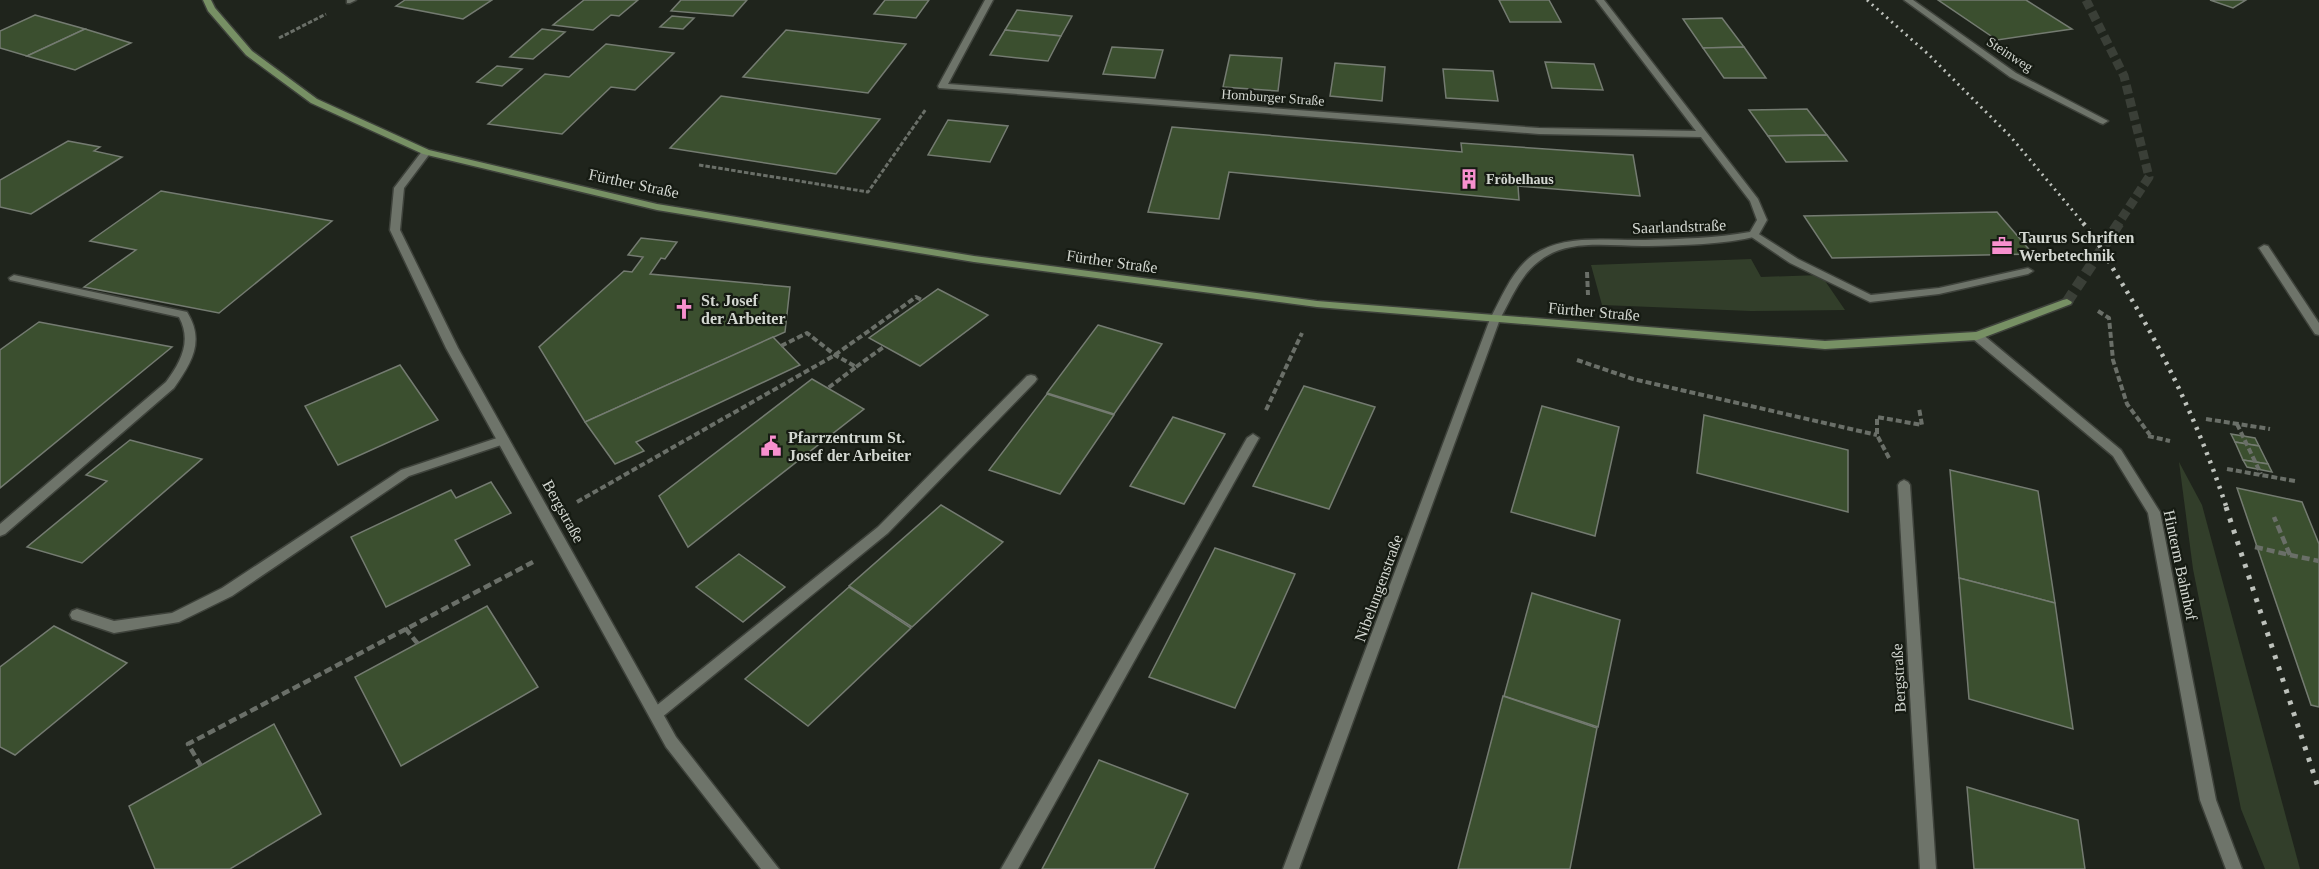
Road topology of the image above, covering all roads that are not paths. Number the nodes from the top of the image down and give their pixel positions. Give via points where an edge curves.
1 (207, 0) edge
2 (989, 0) edge
3 (1600, 0) edge
4 (1908, 0) edge
5 (2103, 121) dead end
6 (1702, 134) junction
7 (426, 152) junction
8 (1754, 234) junction
9 (2264, 248) dead end
10 (2028, 271) dead end
11 (14, 278) dead end
12 (2067, 302) tunnel mouth
13 (1495, 319) junction
14 (2319, 330) edge
15 (1977, 336) junction
16 (1031, 379) dead end
17 (1253, 438) road end
18 (503, 440) junction
19 (1904, 485) dead end
20 (0, 531) edge
21 (77, 615) dead end
22 (656, 714) junction
23 (771, 869) edge
24 (1009, 869) edge
25 (1291, 869) edge
26 (1928, 869) edge
27 (2234, 869) edge

1 - 7 main road, Fürther Straße via 249,53 314,101
2 - 6 street, Homburger Straße via 942,86 1539,131
3 - 6 street
4 - 5 street, Steinweg via 2013,75
6 - 8 street via 1755,201 1762,220
7 - 13 main road, Fürther Straße via 657,207 974,259 1317,304
7 - 18 street, Bergstraße via 399,188 395,230 452,348
8 - 10 street via 1794,261 1870,299 1938,291
8 - 13 street, Saarlandstraße via 1727,240 1577,244 1550,249 1518,275
9 - 14 street
11 - 20 street via 183,314 190,325 192,343 184,367 170,385
12 - 15 main road, Fürther Straße
13 - 15 main road, Fürther Straße via 1825,345
13 - 25 street, Nibelungenstraße
15 - 27 street, Hinterm Bahnhof via 2117,453 2154,512 2208,800
16 - 22 street via 883,530
17 - 24 street
18 - 21 street via 405,473 227,592 174,618 114,627
18 - 22 street, Bergstraße
19 - 26 street, Bergstraße
22 - 23 street, Bergstraße via 671,742

